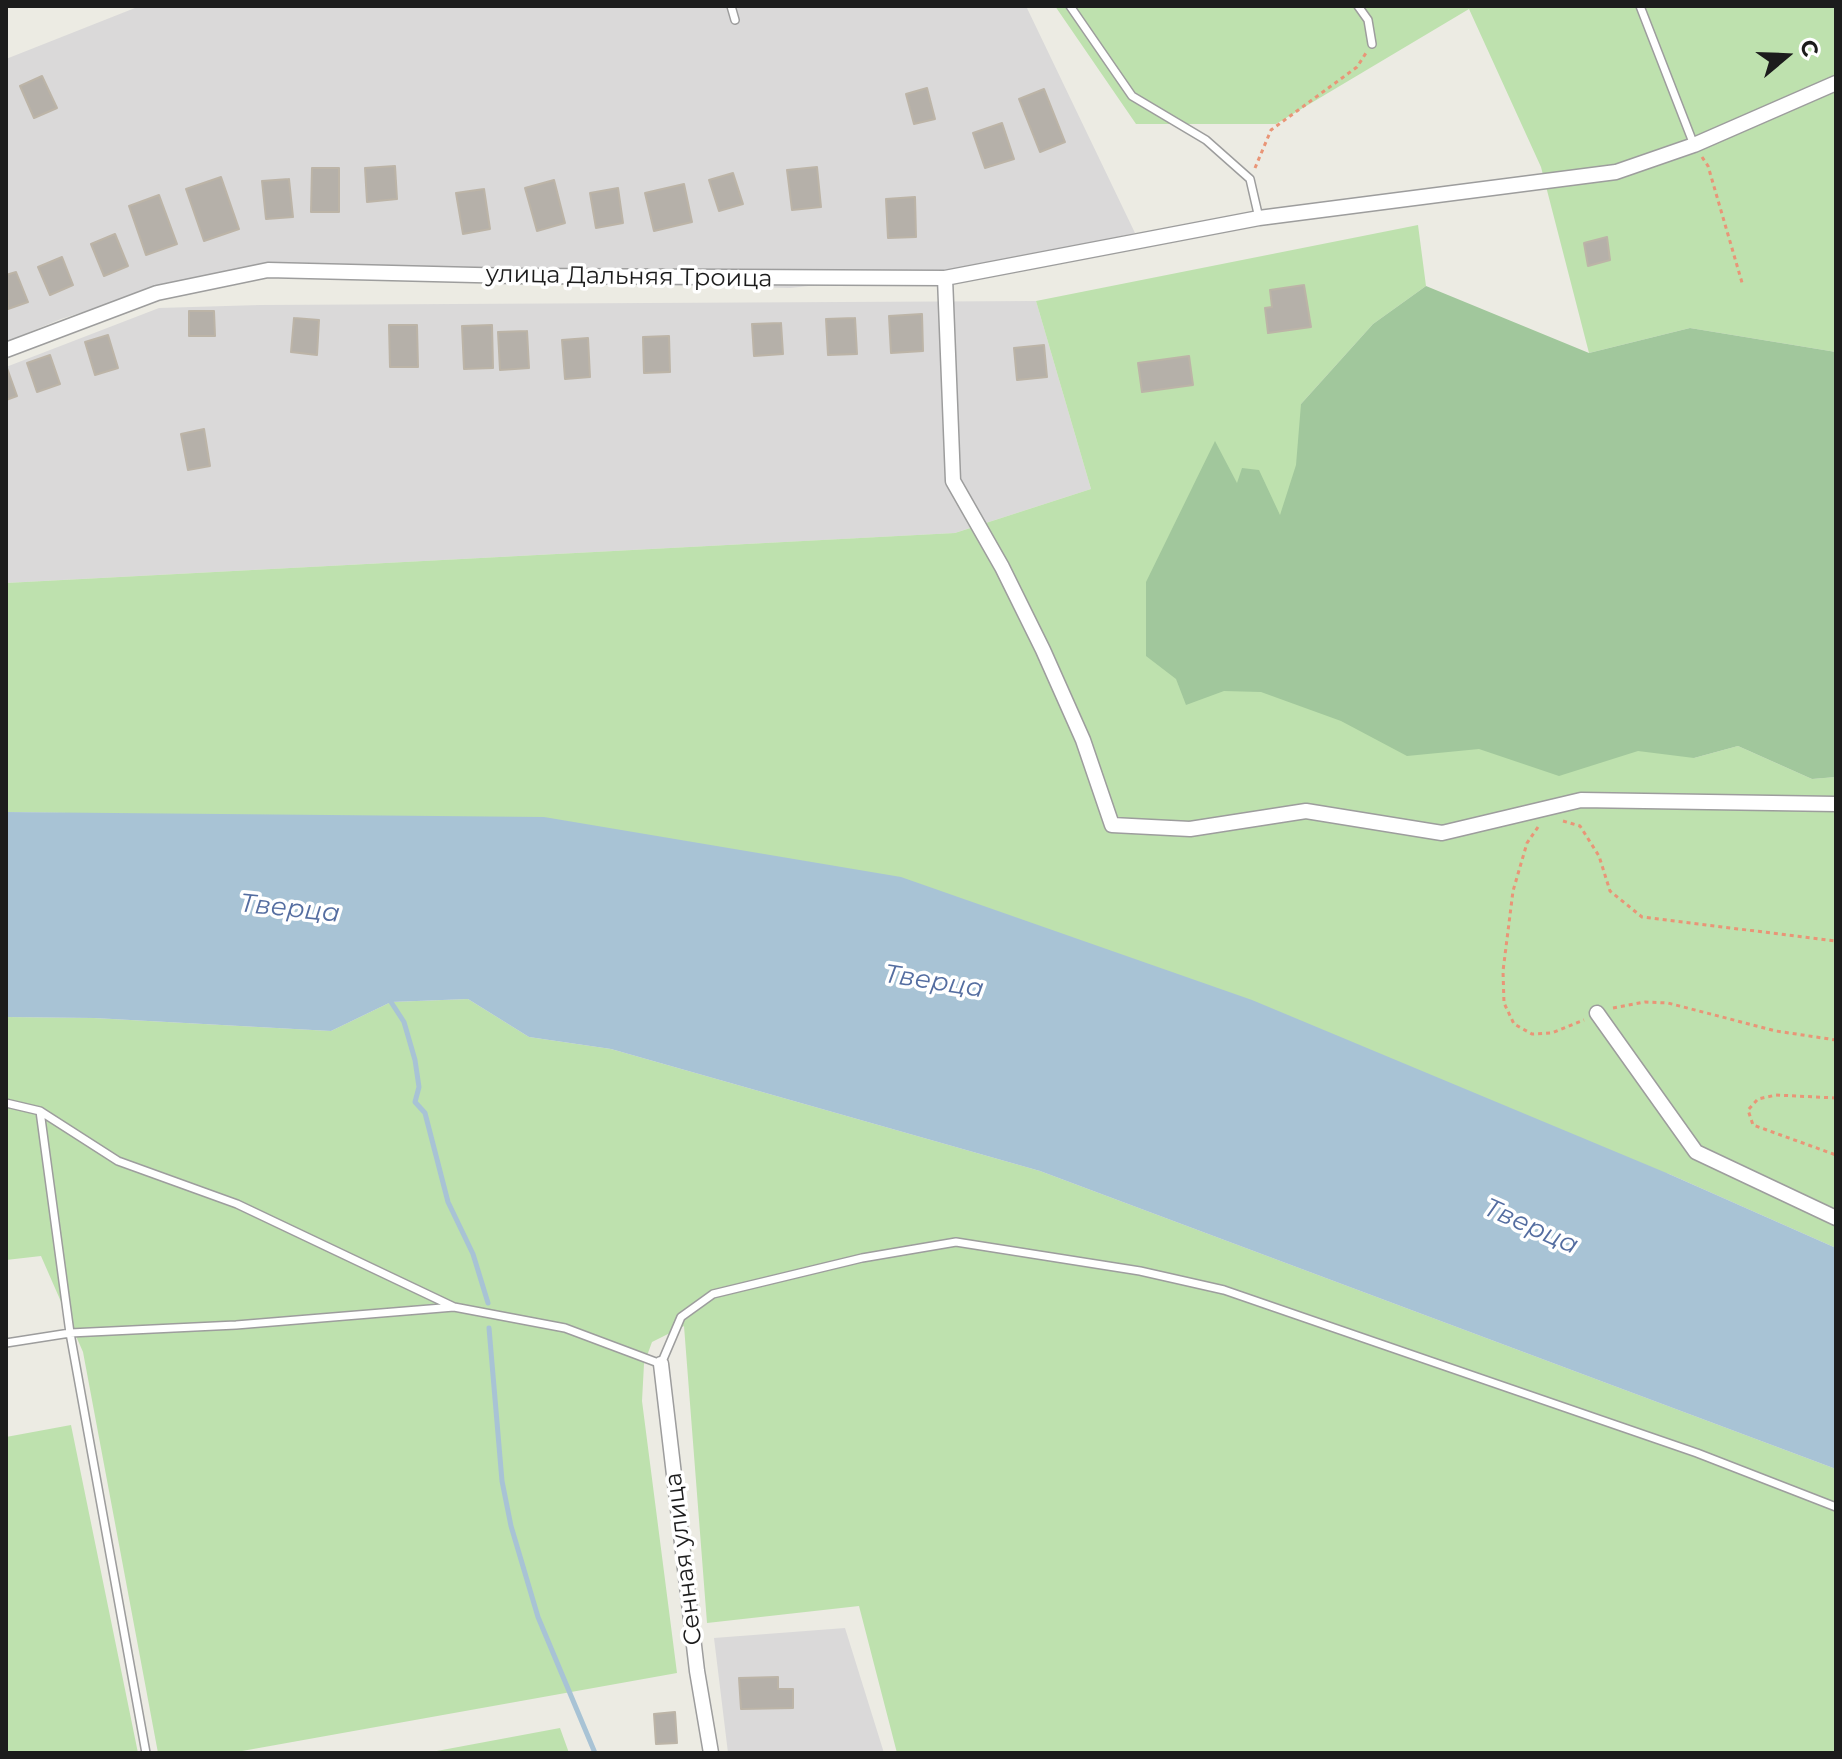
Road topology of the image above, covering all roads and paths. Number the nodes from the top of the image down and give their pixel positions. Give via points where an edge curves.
1 (731, 6) edge
2 (1070, 6) edge
3 (1358, 6) edge
4 (1640, 6) edge
5 (735, 20) dead end
6 (1372, 44) joint
7 (1836, 83) edge
8 (1694, 145) junction
9 (1250, 179) junction
10 (1259, 218) junction
11 (945, 278) junction
12 (1743, 286) dead end
13 (6, 350) edge
14 (1836, 804) edge
15 (1556, 818) dead end
16 (1548, 822) dead end
17 (1836, 941) edge
18 (1597, 1013) junction
19 (1836, 1040) edge
20 (1836, 1098) edge
21 (6, 1103) edge
22 (40, 1111) junction
23 (1836, 1155) edge
24 (1836, 1218) edge
25 (454, 1307) junction
26 (70, 1333) junction
27 (6, 1343) edge
28 (661, 1364) junction
29 (1836, 1507) edge
30 (146, 1753) edge
31 (711, 1753) edge

1 - 5 lane
2 - 9 lane via 1132,96 1206,140
3 - 6 lane via 1368,20
4 - 8 lane
6 - 9 path via 1357,67 1271,130
7 - 8 street, улица Дальняя Троица
8 - 10 street, улица Дальняя Троица via 1616,172
8 - 12 path via 1708,166
9 - 10 lane
10 - 11 street, улица Дальняя Троица
11 - 13 street, улица Дальняя Троица via 268,270 157,293
11 - 14 street via 953,481 1043,650 1083,740 1112,825 1190,829 1306,811 1442,833 1581,800
15 - 17 path via 1580,826 1599,856 1610,891 1642,917
16 - 18 path via 1527,843 1513,891 1504,1003 1514,1024 1532,1034 1573,1027
18 - 19 path via 1645,1002 1668,1003 1776,1031
18 - 24 street via 1696,1152
20 - 23 path via 1776,1095 1758,1099 1748,1110 1753,1125
21 - 22 lane
22 - 25 lane via 118,1161 237,1204
22 - 26 lane
25 - 26 lane
25 - 28 lane via 565,1328
26 - 27 lane
26 - 30 lane
28 - 29 lane via 681,1317 713,1294 862,1258 956,1242 1224,1290 1683,1448
28 - 31 street, Сенная улица

